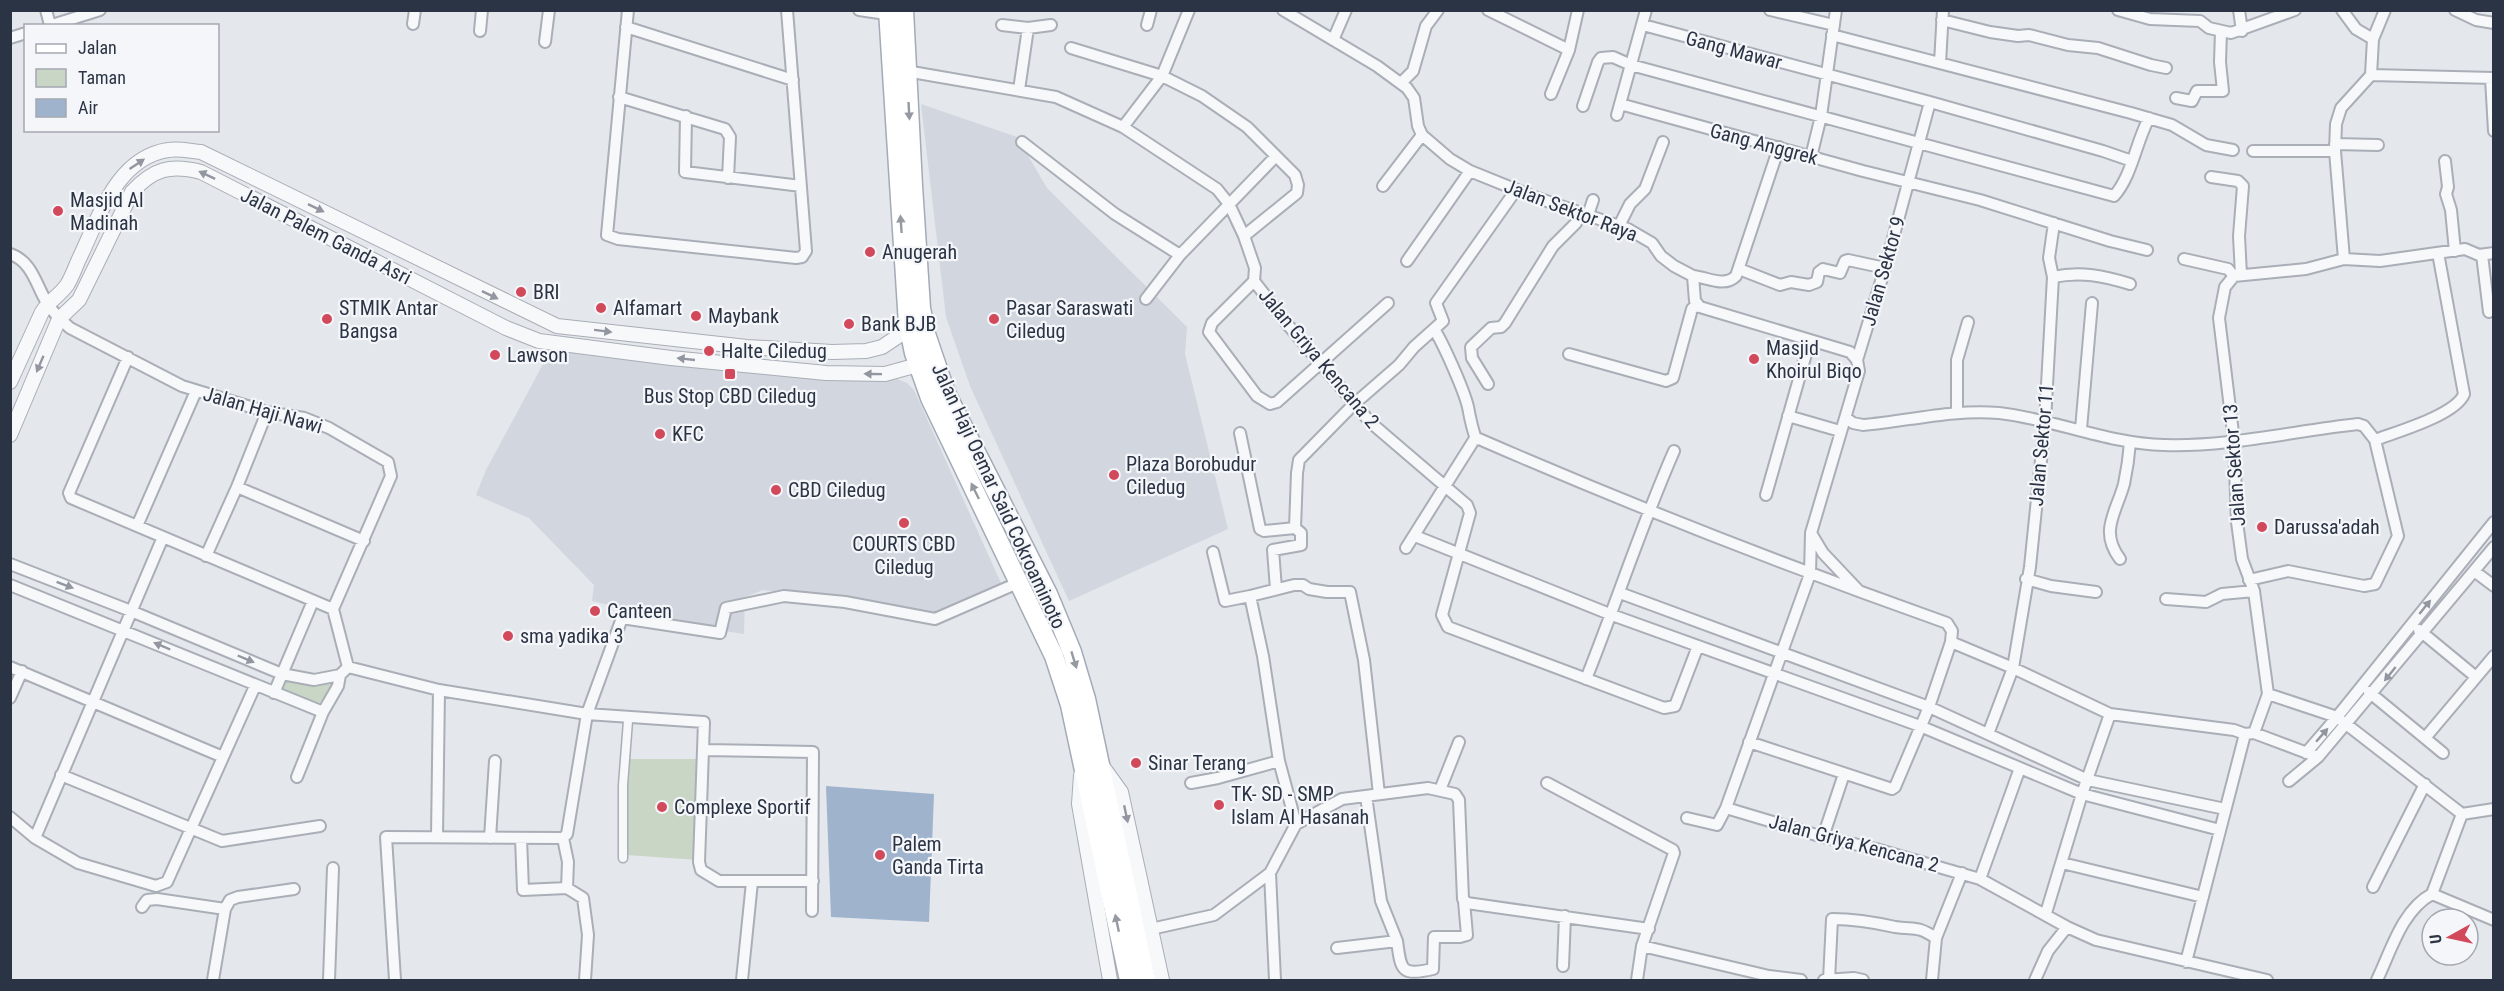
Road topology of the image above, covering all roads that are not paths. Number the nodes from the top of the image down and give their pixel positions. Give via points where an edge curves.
1 (100, 10) edge
2 (415, 10) edge
3 (482, 10) edge
4 (549, 10) edge
5 (628, 10) edge
6 (787, 10) edge
7 (859, 10) edge
8 (1151, 10) edge
9 (1189, 10) edge
10 (1346, 10) edge
11 (1438, 10) edge
12 (1488, 10) edge
13 (1578, 10) edge
14 (1646, 10) edge
15 (1770, 10) edge
16 (1836, 10) edge
17 (2118, 10) edge
18 (2239, 10) edge
19 (2295, 10) edge
20 (2342, 10) edge
21 (2385, 10) edge
22 (2455, 10) edge
23 (1289, 12) edge
24 (896, 13) edge
25 (1943, 15) edge
26 (2200, 16) edge
27 (2493, 23) edge
28 (53, 24) edge
29 (413, 24) dead end
30 (1002, 25) dead end
31 (1051, 25) dead end
32 (1148, 25) dead end
33 (1643, 25) junction
34 (627, 27) junction
35 (1028, 28) junction
36 (1833, 30) junction
37 (480, 31) dead end
38 (2221, 31) junction
39 (2242, 31) junction
40 (2373, 39) junction
41 (1334, 40) junction
42 (545, 42) dead end
43 (1071, 48) dead end
44 (1569, 50) junction
45 (1940, 63) junction
46 (1631, 65) junction
47 (2166, 68) dead end
48 (906, 71) junction
49 (1826, 75) junction
50 (2371, 75) junction
51 (1162, 76) junction
52 (2492, 78) edge
53 (792, 80) junction
54 (1401, 83) junction
55 (1019, 90) junction
56 (1551, 94) dead end
57 (619, 97) junction
58 (2176, 98) dead end
59 (1930, 102) junction
60 (1583, 106) dead end
61 (686, 116) junction
62 (1821, 116) junction
63 (2149, 118) junction
64 (1123, 127) junction
65 (2493, 131) edge
66 (1422, 135) junction
67 (1022, 142) dead end
68 (1663, 142) dead end
69 (2335, 143) junction
70 (1917, 144) junction
71 (2378, 146) dead end
72 (1779, 147) junction
73 (2233, 150) dead end
74 (2253, 151) dead end
75 (1276, 156) junction
76 (1811, 157) junction
77 (2132, 161) junction
78 (2445, 161) dead end
79 (1470, 171) junction
80 (2211, 177) dead end
81 (728, 178) junction
82 (1908, 182) junction
83 (801, 186) junction
84 (1383, 186) dead end
85 (1516, 190) junction
86 (1593, 200) dead end
87 (1229, 204) junction
88 (1584, 214) junction
89 (2054, 223) junction
90 (1619, 226) junction
91 (1244, 236) junction
92 (2147, 250) dead end
93 (2455, 251) junction
94 (2438, 253) junction
95 (2493, 253) edge
96 (10, 254) edge
97 (1180, 255) junction
98 (2482, 255) junction
99 (2184, 259) dead end
100 (2344, 259) junction
101 (1407, 261) dead end
102 (1885, 268) junction
103 (1739, 269) junction
104 (1693, 276) junction
105 (2238, 276) junction
106 (2053, 277) junction
107 (1254, 281) junction
108 (2130, 284) dead end
109 (67, 285) junction
110 (1146, 299) dead end
111 (79, 300) junction
112 (47, 303) junction
113 (1388, 303) dead end
114 (2092, 303) dead end
115 (1697, 305) junction
116 (2489, 312) dead end
117 (59, 319) junction
118 (1968, 322) dead end
119 (908, 324) junction
120 (1434, 329) junction
121 (1810, 340) junction
122 (747, 346) junction
123 (1569, 354) dead end
124 (128, 357) junction
125 (1857, 360) junction
126 (1319, 362) junction
127 (926, 363) junction
128 (744, 366) junction
129 (10, 382) edge
130 (1488, 384) dead end
131 (196, 391) junction
132 (16, 405) edge
133 (1353, 405) junction
134 (267, 412) junction
135 (1958, 413) junction
136 (1788, 416) junction
137 (1846, 418) junction
138 (2044, 421) junction
139 (2081, 429) junction
140 (1840, 431) junction
141 (1240, 433) dead end
142 (10, 435) edge
143 (1476, 439) junction
144 (2375, 440) junction
145 (2234, 441) junction
146 (2130, 442) junction
147 (1674, 451) dead end
148 (1445, 485) junction
149 (237, 488) junction
150 (1766, 495) dead end
151 (1648, 511) junction
152 (2493, 522) edge
153 (137, 526) junction
154 (1295, 528) junction
155 (1811, 533) junction
156 (1415, 536) junction
157 (163, 537) junction
158 (364, 542) junction
159 (2493, 547) edge
160 (1406, 548) dead end
161 (1213, 552) dead end
162 (1458, 554) junction
163 (206, 556) junction
164 (2120, 559) dead end
165 (10, 564) edge
166 (2474, 571) junction
167 (1810, 574) junction
168 (2026, 579) junction
169 (2248, 580) junction
170 (1020, 582) junction
171 (10, 585) edge
172 (2493, 586) edge
173 (1276, 589) junction
174 (2254, 591) junction
175 (1859, 592) junction
176 (2096, 592) dead end
177 (1620, 593) junction
178 (1250, 596) junction
179 (2166, 599) dead end
180 (313, 601) junction
181 (333, 609) junction
182 (131, 611) junction
183 (1612, 615) junction
184 (2411, 624) junction
185 (123, 629) junction
186 (2423, 633) junction
187 (1951, 642) junction
188 (1698, 646) junction
189 (1781, 652) junction
190 (2493, 656) edge
191 (10, 667) edge
192 (2013, 668) junction
193 (22, 671) junction
194 (344, 671) junction
195 (282, 674) junction
196 (1773, 674) junction
197 (2476, 677) junction
198 (1586, 680) junction
199 (255, 686) junction
200 (2362, 686) junction
201 (439, 690) junction
202 (274, 693) junction
203 (2268, 694) junction
204 (2373, 695) junction
205 (10, 698) edge
206 (93, 702) junction
207 (1929, 707) junction
208 (322, 712) junction
209 (587, 714) junction
210 (2110, 714) junction
211 (628, 721) dead end
212 (2342, 721) junction
213 (1920, 726) junction
214 (1989, 734) junction
215 (2250, 734) junction
216 (2425, 738) junction
217 (1459, 742) dead end
218 (1749, 742) junction
219 (704, 750) junction
220 (2306, 753) junction
221 (2443, 753) dead end
222 (223, 757) junction
223 (2318, 757) junction
224 (1082, 759) junction
225 (495, 761) dead end
226 (1279, 761) junction
227 (1100, 762) junction
228 (2020, 768) junction
229 (1844, 774) junction
230 (61, 775) junction
231 (297, 777) dead end
232 (2088, 780) junction
233 (2289, 781) dead end
234 (1191, 783) dead end
235 (1547, 783) dead end
236 (2426, 784) junction
237 (1440, 789) junction
238 (1379, 794) junction
239 (2082, 794) junction
240 (1366, 796) junction
241 (1726, 808) junction
242 (2225, 809) junction
243 (2493, 809) edge
244 (2462, 814) junction
245 (10, 817) edge
246 (1687, 819) dead end
247 (1296, 824) junction
248 (320, 826) dead end
249 (190, 828) junction
250 (2220, 830) junction
251 (437, 837) junction
252 (1823, 837) junction
253 (35, 838) junction
254 (490, 838) junction
255 (521, 838) junction
256 (562, 838) junction
257 (623, 858) dead end
258 (2062, 863) junction
259 (333, 868) dead end
260 (1270, 873) junction
261 (1962, 873) junction
262 (1980, 879) junction
263 (813, 881) junction
264 (752, 882) junction
265 (2373, 887) dead end
266 (567, 888) junction
267 (294, 889) dead end
268 (2432, 894) junction
269 (2203, 897) junction
270 (1466, 902) junction
271 (142, 907) dead end
272 (225, 909) junction
273 (812, 911) dead end
274 (2046, 913) junction
275 (1565, 916) junction
276 (2493, 920) edge
277 (2067, 927) junction
278 (1151, 929) junction
279 (1649, 929) junction
280 (1936, 938) junction
281 (1397, 941) junction
282 (1642, 946) junction
283 (1337, 948) dead end
284 (2186, 962) junction
285 (1563, 966) dead end
286 (1828, 980) edge
287 (213, 981) edge
288 (329, 981) edge
289 (395, 981) edge
290 (585, 981) edge
291 (742, 981) edge
292 (1110, 981) edge
293 (1129, 981) edge
294 (1146, 981) edge
295 (1162, 981) edge
296 (1275, 981) edge
297 (1637, 981) edge
298 (1801, 981) edge
299 (1863, 981) edge
300 (1932, 981) edge
301 (2035, 981) edge
302 (2267, 981) edge
303 (2377, 981) edge

1 - 28 street
2 - 29 street
3 - 37 street
4 - 42 street
5 - 34 street
6 - 53 street
7 - 24 street
8 - 32 street
9 - 51 street
10 - 41 street
11 - 54 street via 1426,26 1413,71
12 - 44 street
13 - 44 street
14 - 33 street
15 - 36 street
16 - 36 street
17 - 26 street via 2150,19
18 - 39 street
19 - 39 street
20 - 40 street via 2356,29
21 - 40 street
22 - 27 street
23 - 41 street
24 - 48 main road, Jalan Haji Oemar Said Cokroaminoto
119 -> 24 main road, Jalan Haji Oemar Said Cokroaminoto
25 - 45 street
25 - 47 street via 1990,32 2098,48
26 - 38 street via 2208,28
30 - 35 street
31 - 35 street
33 - 46 street
33 - 49 street, Gang Mawar
34 - 53 street
34 - 57 street
35 - 55 street
36 - 45 street
36 - 49 street
38 - 39 street
38 - 58 street via 2223,91 2197,91 2192,100
40 - 50 street
41 - 54 street
43 - 51 street
44 - 56 street
45 - 63 street
46 - 60 street via 1613,57 1601,58
46 - 62 street
46 - 72 street, Gang Anggrek via 1618,109
48 - 55 street, Jalan Griya Kencana 2
48 -> 127 main road, Jalan Haji Oemar Said Cokroaminoto
49 - 59 street, Gang Mawar
49 - 62 street
50 - 52 street
50 - 69 street via 2341,108
51 - 64 street
51 - 75 street via 1202,96 1247,127
52 - 65 street
53 - 83 street
54 - 66 street via 1414,98
55 - 64 street, Jalan Griya Kencana 2 via 1056,97
57 - 61 street
57 - 83 street via 607,235 802,257 806,251
59 - 70 street, Jalan Sektor 9
59 - 77 street, Gang Mawar
61 - 81 street via 721,127 730,134
61 - 81 street via 685,172
62 - 70 street
62 - 76 street
63 - 73 street via 2172,125 2206,145
63 - 77 street
64 - 87 street, Jalan Griya Kencana 2 via 1217,189
66 - 79 street, Jalan Sektor Raya
66 - 84 street
67 - 97 street via 1115,214
68 - 90 street via 1645,189 1630,204
69 - 71 street
69 - 74 street
69 - 100 street
70 - 77 street via 2109,195 2116,193
70 - 82 street, Jalan Sektor 9
72 - 76 street, Gang Anggrek
72 - 103 street
75 - 87 street
75 - 91 street via 1295,175 1297,193
76 - 82 street, Gang Anggrek
78 - 93 street via 2445,194 2451,210
79 - 85 street, Jalan Sektor Raya
79 - 101 street
80 - 105 street via 2243,186
81 - 83 street
82 - 89 street, Gang Anggrek
82 - 102 street, Jalan Sektor 9
85 - 88 street, Jalan Sektor Raya
85 - 120 street via 1436,303 1443,320
86 - 88 street
87 - 91 street, Jalan Griya Kencana 2
87 - 97 street
88 - 90 street, Jalan Sektor Raya
88 - 130 street via 1553,246 1505,323 1491,328 1472,347 1472,358
89 - 92 street, Gang Anggrek
89 - 106 street, Jalan Sektor 11 via 2049,258
90 - 104 street, Jalan Sektor Raya via 1652,243 1660,256
91 - 107 street, Jalan Griya Kencana 2 via 1255,268
93 - 94 street
93 - 98 street
94 - 100 street via 2380,261
94 - 144 street via 2464,394 2459,403 2444,412
95 - 98 street
96 - 112 street via 19,256 28,267
97 - 110 street
98 - 116 street
99 - 105 street via 2228,269
100 - 105 street via 2306,269
102 - 103 street via 1848,260 1840,273 1823,269 1817,282 1809,285 1769,282
102 - 125 street, Jalan Sektor 9
103 - 104 street, Jalan Sektor Raya via 1731,281 1724,283
104 - 115 street
105 - 145 street, Jalan Sektor 13 via 2224,287 2219,318
106 - 108 street via 2086,274
106 - 138 street, Jalan Sektor 11
107 - 126 street, Jalan Griya Kencana 2
107 - 126 street via 1212,323 1209,332 1257,396 1270,404 1277,402
109 - 111 street
109 - 112 street, Jalan Palem Ganda Asri
109 -> 122 street, Jalan Palem Ganda Asri via 113,188 142,160 178,149 201,152 557,326
111 - 117 street, Jalan Palem Ganda Asri
128 -> 111 street, Jalan Palem Ganda Asri via 539,341 506,328 201,172 183,167 146,177 132,192
112 - 117 street
112 - 129 street, Jalan Palem Ganda Asri
113 - 126 street
114 - 139 street
115 - 121 street
115 - 123 street via 1692,309 1671,380
117 - 124 street, Jalan Haji Nawi
117 -> 132 street, Jalan Palem Ganda Asri
118 - 135 street via 1957,360
119 - 122 street, Jalan Palem Ganda Asri via 893,341 866,351
119 - 127 main road, Jalan Haji Oemar Said Cokroaminoto
120 - 133 street
120 - 143 street via 1466,402
121 - 125 street via 1850,352
121 - 136 street
122 - 128 street
124 - 131 street, Jalan Haji Nawi
124 - 153 street via 69,493 71,498
125 - 137 street via 1859,371
126 - 133 street, Jalan Griya Kencana 2
127 -> 128 street, Jalan Palem Ganda Asri via 885,374
170 -> 127 main road, Jalan Haji Oemar Said Cokroaminoto via 930,398
127 -> 227 main road, Jalan Haji Oemar Said Cokroaminoto via 946,393 1048,594 1072,652
131 - 134 street, Jalan Haji Nawi
131 - 153 street
132 - 142 street, Jalan Palem Ganda Asri
133 - 148 street, Jalan Griya Kencana 2
133 - 154 street via 1299,460
134 - 149 street
134 - 158 street, Jalan Haji Nawi via 304,418 329,428 388,462 391,476
135 - 137 street via 1863,425
135 - 138 street via 2001,413
136 - 140 street
136 - 150 street
137 - 140 street
138 - 139 street
138 - 168 street, Jalan Sektor 11
139 - 146 street
140 - 155 street
141 - 154 street via 1260,529
143 - 148 street
143 - 151 street
144 - 145 street via 2358,424
144 - 169 street via 2398,536 2375,584 2364,586 2288,571
145 - 146 street via 2166,446
145 - 169 street, Jalan Sektor 13 via 2237,522
146 - 164 street via 2124,482 2110,528 2111,543
147 - 151 street
148 - 156 street
148 - 162 street, Jalan Griya Kencana 2 via 1469,509
149 - 158 street
149 - 163 street
151 - 167 street
151 - 177 street
184 -> 152 street
153 - 157 street
154 - 173 street via 1301,533 1301,545 1273,550
155 - 167 street
155 - 175 street via 1823,553
156 - 160 street
156 - 162 street
157 - 163 street
157 - 182 street
158 - 181 street, Jalan Haji Nawi
159 - 166 street
161 - 178 street via 1225,601
162 - 183 street
162 - 198 street, Jalan Griya Kencana 2 via 1442,615 1448,627
163 - 180 street
165 -> 182 street
166 - 172 street
166 - 186 street
167 - 175 street
167 - 189 street
168 - 176 street
168 - 192 street, Jalan Sektor 11
169 - 174 street, Jalan Sektor 13
170 - 209 street via 935,619 845,602 784,596 726,608 720,633 622,618
170 - 224 main road, Jalan Haji Oemar Said Cokroaminoto via 1054,656
171 - 185 street
173 - 178 street
173 - 238 street via 1303,585 1327,592 1350,592 1364,660
174 - 179 street via 2222,594 2206,602
174 - 203 street, Jalan Sektor 13
175 - 187 street via 1947,623 1952,630
177 - 183 street
177 - 189 street
178 - 226 street
180 - 181 street
180 - 195 street
181 - 194 street
182 - 185 street
182 -> 195 street
183 - 188 street
183 - 198 street
184 - 186 street
184 - 200 street
199 -> 185 street
185 - 206 street
186 - 197 street
186 -> 204 street
187 - 192 street
187 - 207 street
188 - 196 street
188 - 198 street, Jalan Griya Kencana 2 via 1671,708
189 - 196 street
189 - 207 street
190 - 197 street
191 - 193 street
192 - 210 street
192 - 214 street
193 - 205 street
193 - 206 street
194 - 195 street via 314,680
194 - 201 street
194 - 208 street
195 - 202 street
196 - 213 street
196 - 218 street
197 - 216 street
199 - 202 street
199 - 222 street
200 - 204 street
200 - 212 street
201 - 209 street
201 - 251 street
202 - 208 street
203 - 212 street
203 - 215 street
204 - 212 street
204 - 216 street
206 - 222 street
206 - 230 street
207 - 213 street
207 - 214 street
208 - 231 street
209 - 219 street via 704,722
209 - 256 street via 567,834
210 - 215 street
210 - 232 street
211 - 257 street
220 -> 212 street
212 - 223 street
212 - 236 street
213 - 228 street
213 - 229 street via 1892,789
214 - 232 street
215 - 220 street
215 - 242 street
216 - 221 street
217 - 237 street
218 - 229 street
218 - 241 street
219 - 263 street via 813,752
219 - 264 street via 701,870 719,881
220 - 223 street
222 - 249 street
223 - 233 street
224 - 292 street, Jalan Haji Oemar Said Cokroaminoto via 1079,804
293 -> 224 main road, Jalan Haji Oemar Said Cokroaminoto
225 - 254 street
226 - 234 street
226 - 247 street
227 -> 278 street, Jalan Haji Oemar Said Cokroaminoto via 1121,792
227 - 294 main road, Jalan Haji Oemar Said Cokroaminoto
228 - 239 street
228 - 262 street
229 - 252 street
230 - 249 street
230 - 253 street
232 - 239 street
232 - 242 street
235 - 279 street via 1673,850
236 - 244 street
236 - 265 street
237 - 238 street
237 - 270 street via 1455,794 1459,800
238 - 240 street
239 - 250 street
239 - 258 street
240 - 247 street via 1342,799
240 - 281 street via 1381,901
241 - 246 street via 1717,825
241 - 252 street, Jalan Griya Kencana 2
242 - 250 street
243 - 244 street
244 - 268 street
245 - 253 street
247 - 260 street
248 - 249 street via 229,841
249 - 253 street via 167,882 156,886 78,863
250 - 269 street
251 - 254 street
251 - 289 street via 386,837
252 - 261 street, Jalan Griya Kencana 2
254 - 255 street
255 - 256 street
255 - 266 street via 523,890
256 - 266 street via 568,862
258 - 269 street
258 - 274 street
259 - 288 street
260 - 278 street via 1214,915
260 - 296 street
261 - 262 street, Jalan Griya Kencana 2
261 - 280 street
262 - 274 street, Jalan Griya Kencana 2
263 - 264 street
263 - 273 street
264 - 291 street
266 - 290 street via 583,898 585,904
267 - 272 street via 237,897
268 - 276 street
268 - 303 street via 2408,916
269 - 284 street
270 - 275 street
270 - 281 street via 1467,935 1433,939 1433,969 1410,973 1403,970
271 - 272 street via 147,900 157,899
272 - 287 street
274 - 277 street, Jalan Griya Kencana 2
275 - 279 street
275 - 285 street
277 - 284 street, Jalan Griya Kencana 2 via 2096,940
277 - 301 street via 2049,951
278 - 295 street, Jalan Haji Oemar Said Cokroaminoto
279 - 282 street
280 - 286 street via 1916,927 1832,919
280 - 300 street
281 - 283 street
282 - 297 street
282 - 298 street
284 - 302 street, Jalan Griya Kencana 2
286 - 299 street

